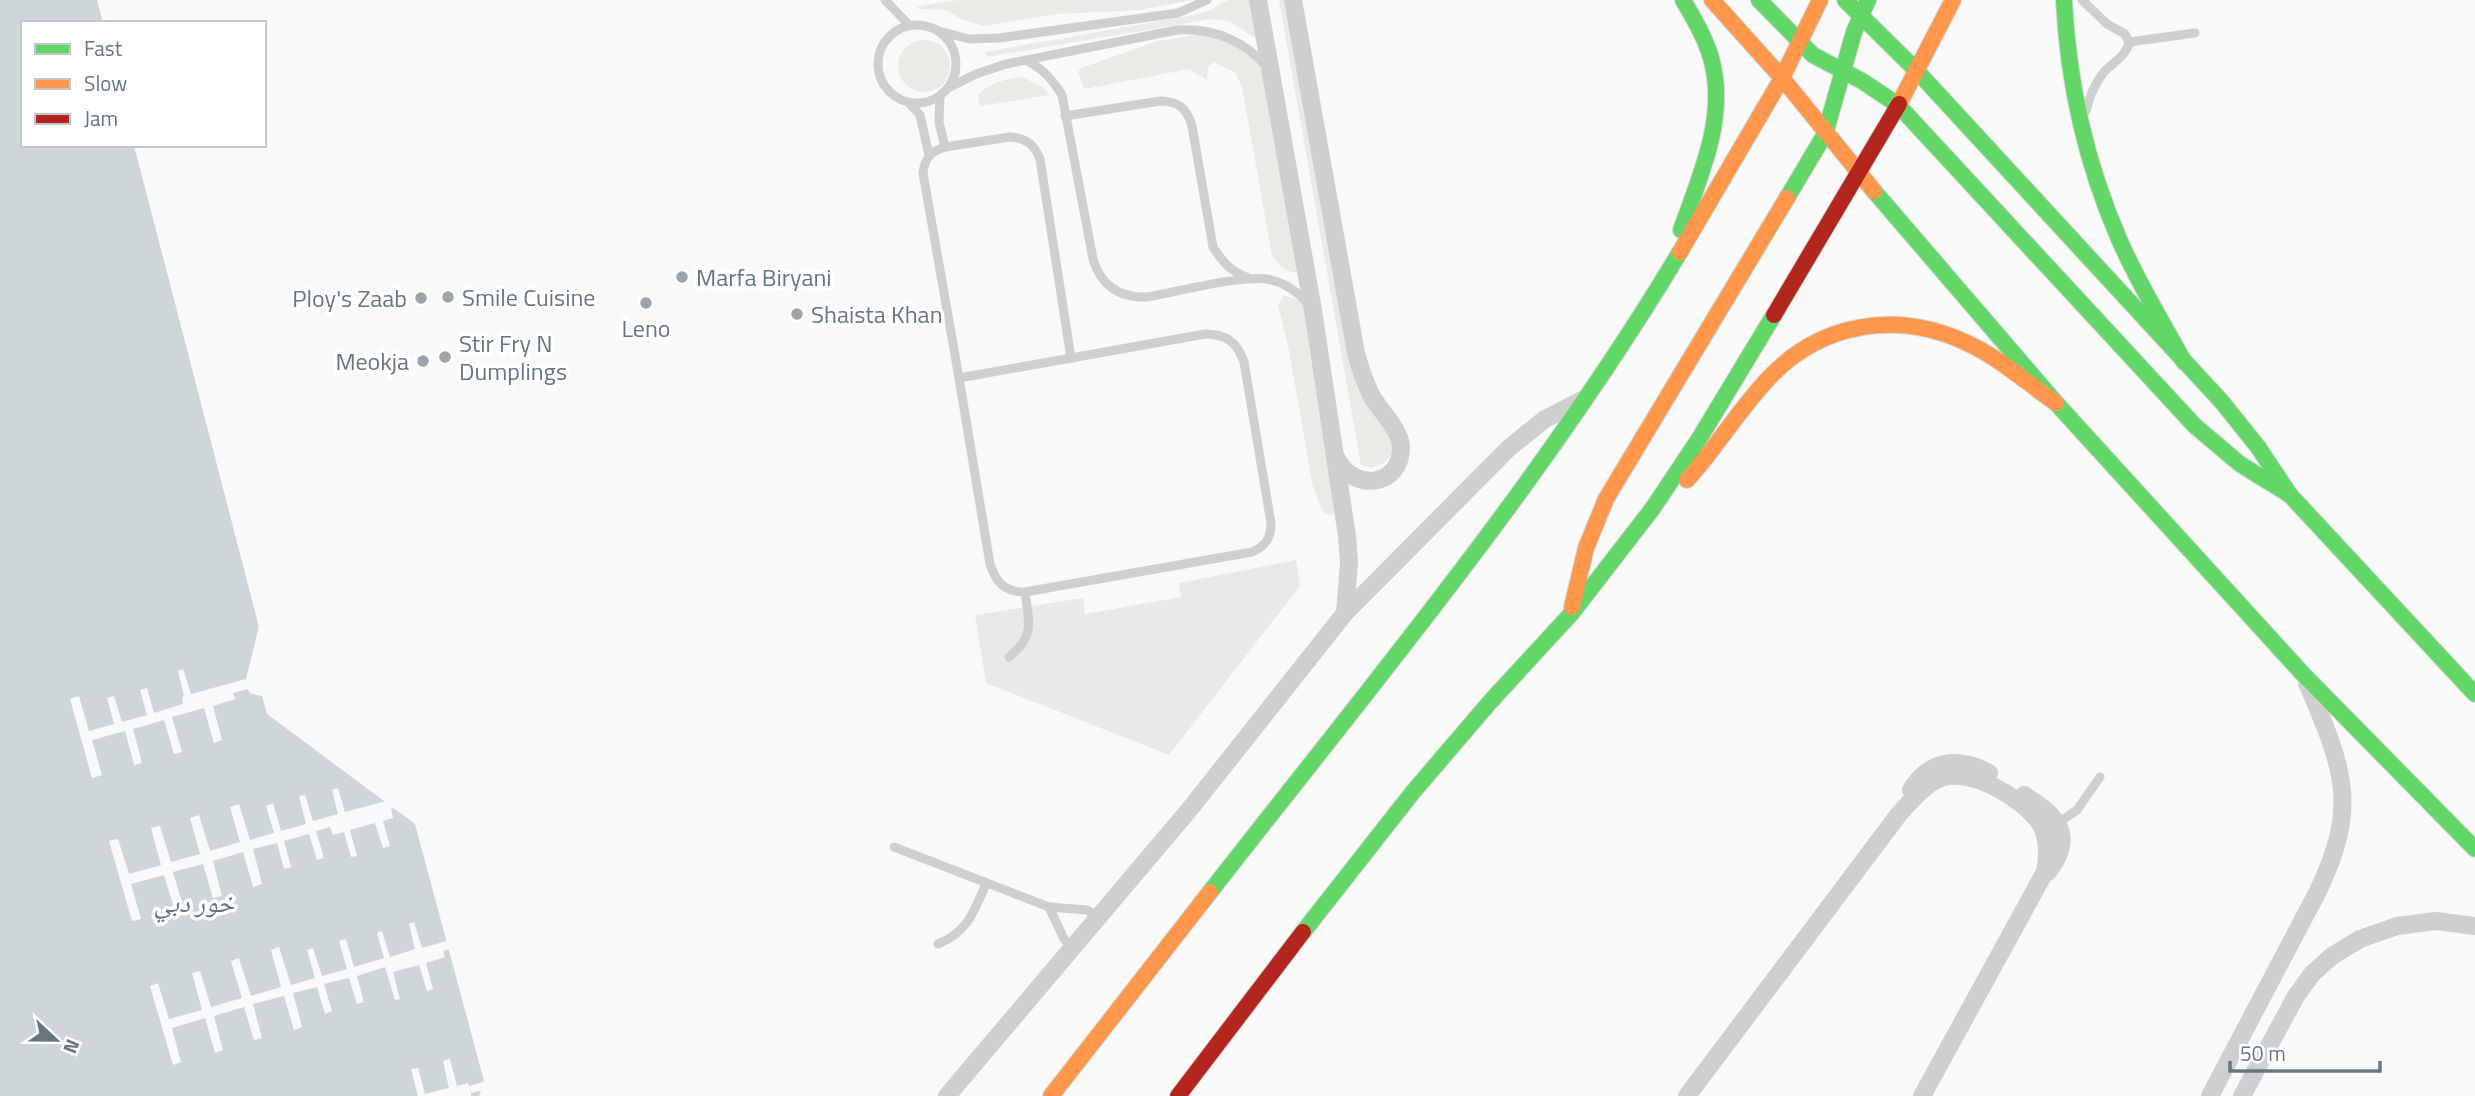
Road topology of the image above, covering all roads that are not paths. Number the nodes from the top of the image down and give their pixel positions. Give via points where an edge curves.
1 (885, 0) edge
2 (1207, 0) edge
3 (1258, 0) edge
4 (1293, 0) edge
5 (1683, 0) edge
6 (1712, 0) edge
7 (1759, 0) edge
8 (1821, 0) edge
9 (1845, 0) edge
10 (1953, 0) edge
11 (2064, 0) edge
12 (2082, 0) edge
13 (1864, 7) edge
14 (909, 25) junction
15 (939, 31) junction
16 (2195, 33) dead end
17 (2129, 42) junction
18 (1800, 44) junction
19 (1026, 60) junction
20 (1916, 70) junction
21 (1271, 72) junction
22 (1843, 72) junction
23 (1782, 78) junction
24 (948, 89) junction
25 (940, 96) junction
26 (909, 103) junction
27 (1898, 105) junction
28 (1065, 116) junction
29 (1825, 134) junction
30 (2084, 134) junction
31 (945, 147) junction
32 (929, 155) junction
33 (1858, 174) junction
34 (1667, 274) junction
35 (1250, 278) junction
36 (1313, 310) junction
37 (1071, 358) junction
38 (2184, 362) junction
39 (959, 379) junction
40 (1587, 398) junction
41 (2056, 403) junction
42 (1335, 456) junction
43 (2290, 495) junction
44 (1653, 508) junction
45 (1025, 592) junction
46 (1345, 613) junction
47 (1571, 614) junction
48 (1009, 657) dead end
49 (2302, 673) junction
50 (2475, 694) edge
51 (2100, 777) dead end
52 (2009, 791) junction
53 (2058, 823) junction
54 (894, 847) dead end
55 (2475, 849) edge
56 (986, 884) junction
57 (2037, 886) junction
58 (1049, 907) junction
59 (1098, 916) junction
60 (2475, 926) edge
61 (938, 944) dead end
62 (1072, 948) junction
63 (947, 1096) edge
64 (1051, 1096) edge
65 (1178, 1096) edge
66 (1687, 1096) edge
67 (1922, 1096) edge
68 (2210, 1096) edge
69 (2242, 1096) edge

1 - 14 lane
2 - 15 lane via 1178,13 999,38 969,39
3 - 21 street
4 - 42 street via 1356,353 1371,395 1401,445 1392,471 1380,480 1352,478
5 - 34 main road via 1710,51 1717,112
6 - 23 main road
7 - 18 main road
8 - 18 main road
9 - 13 main road
10 - 20 main road
11 - 30 main road via 2067,52
12 - 17 lane
13 - 20 main road
13 - 22 main road
14 - 15 lane
14 - 26 lane via 890,35 878,65 890,94
15 - 24 lane via 956,58
16 - 17 lane
17 - 30 lane via 2127,51 2094,89
18 - 22 main road
18 - 23 main road
19 - 21 lane via 1199,29 1239,43
19 - 24 lane via 976,74
19 - 28 lane via 1053,80 1062,95
20 - 27 main road
20 - 38 main road
21 - 36 street
22 - 27 main road
22 - 29 main road
23 - 29 main road
23 - 34 main road
24 - 25 lane
25 - 26 lane via 931,102
25 - 31 lane via 939,122
26 - 32 lane via 920,115
27 - 33 main road
27 - 43 main road via 2195,426 2240,464
28 - 35 lane via 1160,101 1182,106 1192,126 1213,247 1228,267
28 - 35 lane via 1093,259 1106,285 1125,295 1147,297
29 - 33 main road
29 - 47 main road via 1606,499 1586,548
30 - 38 main road via 2119,239
31 - 32 lane
31 - 37 lane via 1010,137 1036,149
32 - 39 lane via 923,173
33 - 41 main road
33 - 44 main road
34 - 40 main road
35 - 36 lane via 1286,285
36 - 42 street
37 - 39 lane
37 - 45 lane via 1205,334 1231,339 1244,362 1271,533 1268,542 1252,552
38 - 43 main road via 2258,447
39 - 45 lane via 990,564 1006,589
40 - 46 street via 1545,419 1509,448
40 - 64 main road via 1469,560
41 - 44 main road via 1969,343 1939,331 1877,323 1846,328 1790,357 1767,379 1707,460
41 - 49 main road
42 - 46 street via 1349,562
43 - 50 main road
44 - 47 main road
45 - 48 lane via 1028,637
46 - 59 street via 1189,810
47 - 65 main road via 1413,792
49 - 55 main road
49 - 68 street via 2341,772 2344,805 2339,838 2317,893
51 - 53 lane via 2077,810
52 - 53 street via 2052,813
52 - 57 street via 2033,814 2047,842 2045,872
52 - 66 street via 1966,763 1935,766 1917,779 1899,814
53 - 57 street via 2062,846 2058,858
54 - 56 lane
56 - 58 lane
56 - 61 lane via 966,925
57 - 67 street
58 - 59 lane via 1087,910
58 - 62 lane
59 - 62 street
60 - 69 street via 2436,922 2397,926 2360,939 2332,956 2296,996
62 - 63 street

